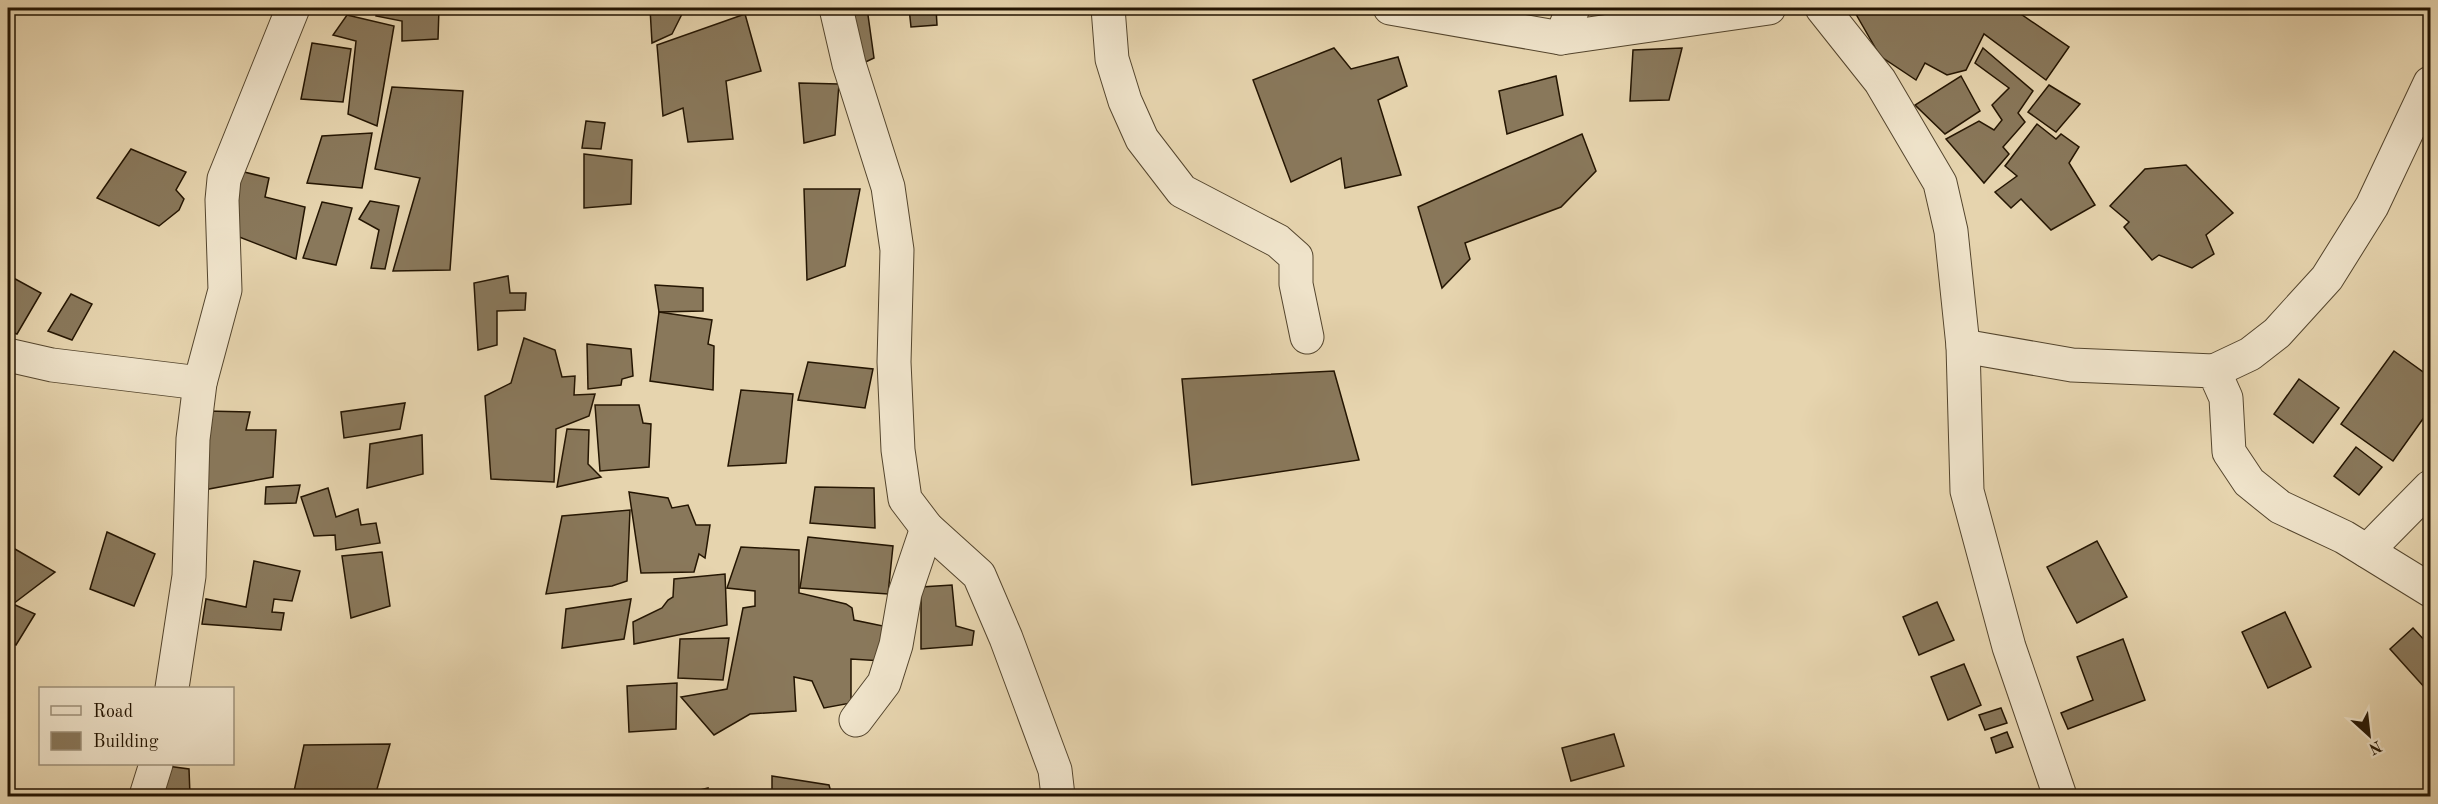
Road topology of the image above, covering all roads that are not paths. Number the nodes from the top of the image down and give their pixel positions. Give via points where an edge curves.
1 (293, 8) edge
2 (836, 8) edge
3 (1108, 8) edge
4 (1390, 8) edge
5 (1573, 8) edge
6 (1769, 8) edge
7 (1822, 8) edge
8 (1561, 38) junction
9 (2430, 83) edge
10 (1307, 337) dead end
11 (1963, 346) junction
12 (8, 355) edge
13 (2214, 370) junction
14 (200, 383) junction
15 (2430, 487) edge
16 (927, 528) junction
17 (2367, 551) junction
18 (2430, 590) edge
19 (171, 687) edge
20 (856, 720) dead end
21 (156, 765) edge
22 (146, 796) edge
23 (1058, 796) edge
24 (2060, 796) edge

1 - 14 street via 224,179 225,290
2 - 16 street via 849,64 888,187 897,250 894,362 898,450 905,499
3 - 10 street via 1112,59 1142,140 1182,190 1278,241 1296,257 1296,284
4 - 8 street
5 - 8 street
6 - 8 street
7 - 11 street via 1880,81 1940,183 1951,231
9 - 13 street via 2372,206 2327,278 2277,333 2250,354
11 - 13 street via 2072,365
11 - 24 street via 1967,491 2009,647
12 - 14 street via 52,365
13 - 17 street via 2226,398 2229,452 2249,482 2280,507
14 - 19 street via 193,439 189,576
15 - 17 street
16 - 20 street via 905,593 896,645 884,683
16 - 23 street via 979,575 1055,770
17 - 18 street
21 - 22 street

